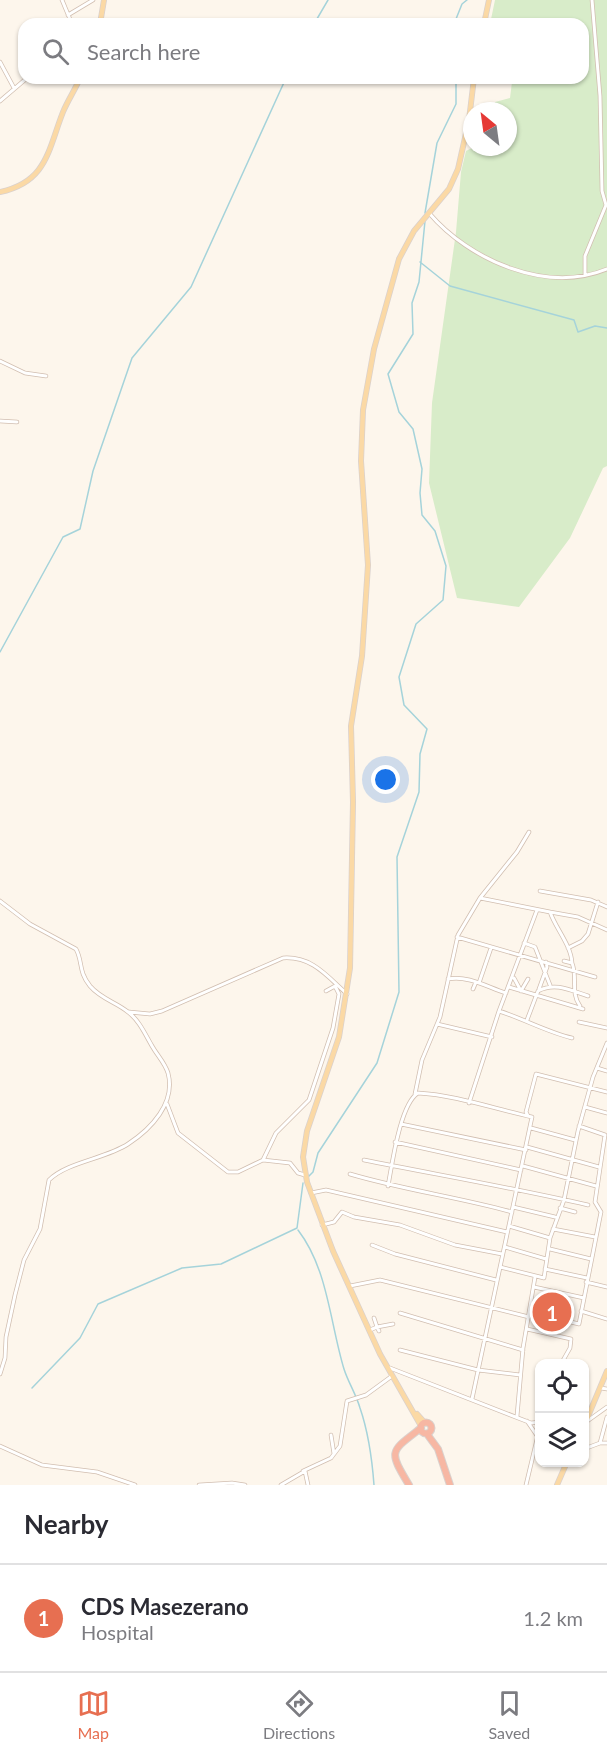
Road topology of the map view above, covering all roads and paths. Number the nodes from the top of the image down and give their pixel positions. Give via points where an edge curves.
1 (62, 0) edge
2 (93, 0) edge
3 (104, 0) edge
4 (489, 0) edge
5 (592, 0) edge
6 (68, 15) junction
7 (69, 18) edge
8 (101, 18) edge
9 (485, 18) edge
10 (0, 62) edge
11 (19, 84) edge
12 (77, 84) edge
13 (473, 84) edge
14 (14, 88) junction
15 (0, 100) edge
16 (0, 192) edge
17 (429, 213) junction
18 (607, 269) edge
19 (585, 275) junction
20 (0, 362) edge
21 (46, 376) dead end
22 (0, 421) edge
23 (17, 422) dead end
24 (529, 832) dead end
25 (540, 891) dead end
26 (480, 898) junction
27 (0, 901) edge
28 (598, 902) junction
29 (607, 907) edge
30 (537, 909) junction
31 (550, 912) junction
32 (592, 923) junction
33 (607, 930) edge
34 (457, 937) junction
35 (524, 943) junction
36 (491, 948) junction
37 (568, 948) junction
38 (521, 954) junction
39 (538, 960) junction
40 (564, 961) dead end
41 (546, 962) junction
42 (572, 963) junction
43 (575, 971) junction
44 (544, 975) junction
45 (513, 977) junction
46 (595, 977) dead end
47 (448, 979) junction
48 (528, 980) dead end
49 (477, 982) junction
50 (550, 986) junction
51 (508, 987) junction
52 (473, 989) dead end
53 (326, 991) dead end
54 (521, 991) junction
55 (573, 991) junction
56 (506, 993) junction
57 (537, 993) junction
58 (347, 994) junction
59 (588, 996) dead end
60 (128, 1011) junction
61 (499, 1011) junction
62 (527, 1020) junction
63 (579, 1022) dead end
64 (437, 1024) junction
65 (607, 1028) edge
66 (492, 1037) junction
67 (572, 1038) dead end
68 (607, 1043) edge
69 (597, 1068) junction
70 (607, 1071) edge
71 (590, 1087) junction
72 (607, 1092) edge
73 (415, 1094) junction
74 (166, 1102) junction
75 (469, 1103) junction
76 (585, 1107) junction
77 (607, 1113) edge
78 (528, 1116) junction
79 (401, 1124) junction
80 (579, 1126) junction
81 (531, 1128) junction
82 (576, 1140) junction
83 (396, 1142) junction
84 (526, 1149) junction
85 (572, 1159) junction
86 (263, 1160) junction
87 (364, 1160) dead end
88 (392, 1166) junction
89 (599, 1167) junction
90 (522, 1168) junction
91 (350, 1174) dead end
92 (305, 1175) junction
93 (568, 1179) junction
94 (388, 1186) junction
95 (596, 1186) junction
96 (518, 1188) junction
97 (311, 1193) junction
98 (564, 1200) junction
99 (588, 1205) dead end
100 (513, 1207) junction
101 (560, 1208) junction
102 (512, 1212) junction
103 (575, 1212) dead end
104 (555, 1217) junction
105 (322, 1225) junction
106 (509, 1226) junction
107 (553, 1229) junction
108 (508, 1232) junction
109 (596, 1237) junction
110 (550, 1238) junction
111 (372, 1245) dead end
112 (505, 1247) junction
113 (550, 1249) junction
114 (502, 1254) junction
115 (546, 1259) junction
116 (591, 1259) junction
117 (500, 1267) junction
118 (545, 1269) junction
119 (535, 1277) junction
120 (496, 1280) junction
121 (586, 1280) junction
122 (350, 1286) junction
123 (534, 1287) junction
124 (607, 1287) edge
125 (584, 1298) junction
126 (492, 1309) junction
127 (581, 1311) junction
128 (530, 1312) junction
129 (400, 1313) dead end
130 (530, 1317) junction
131 (374, 1318) dead end
132 (607, 1319) edge
133 (393, 1324) dead end
134 (378, 1329) junction
135 (527, 1329) junction
136 (370, 1330) junction
137 (486, 1340) junction
138 (400, 1350) dead end
139 (523, 1350) junction
140 (564, 1359) edge
141 (387, 1367) junction
142 (478, 1370) junction
143 (607, 1371) edge
144 (0, 1374) edge
145 (392, 1376) junction
146 (520, 1376) junction
147 (604, 1388) edge
148 (472, 1399) junction
149 (607, 1407) edge
150 (516, 1416) junction
151 (589, 1416) edge
152 (607, 1417) edge
153 (526, 1420) junction
154 (589, 1421) edge
155 (535, 1423) edge
156 (425, 1429) junction
157 (331, 1435) dead end
158 (535, 1435) edge
159 (600, 1443) junction
160 (607, 1443) edge
161 (0, 1446) edge
162 (589, 1447) edge
163 (535, 1451) edge
164 (334, 1454) junction
165 (565, 1467) edge
166 (303, 1471) junction
167 (135, 1485) edge
168 (199, 1485) edge
169 (245, 1485) edge
170 (281, 1485) edge
171 (308, 1485) edge
172 (410, 1485) edge
173 (450, 1485) edge
174 (526, 1485) edge
175 (557, 1485) edge

1 - 6 street
2 - 6 street
3 - 8 main road
4 - 9 main road
5 - 19 street via 602,191 606,204 585,256
6 - 7 street
10 - 14 street
11 - 14 street
12 - 16 main road via 43,166 22,185
13 - 17 main road via 458,169
14 - 15 street
17 - 19 street via 453,237 493,261 536,274
17 - 58 main road via 409,238 399,259 374,349 363,410 361,461 368,566 362,656 351,726 351,942
18 - 19 street
20 - 21 street via 25,373
22 - 23 street
24 - 26 street
25 - 28 street
26 - 30 street
26 - 34 street
27 - 60 street via 76,949 81,973 92,989
28 - 29 street
28 - 32 street
30 - 31 street
30 - 35 street
31 - 32 street
31 - 37 street
32 - 33 street
32 - 37 street via 582,941
34 - 36 street
34 - 47 street
35 - 38 street
35 - 39 street via 535,947
36 - 38 street
36 - 49 street
37 - 42 street
38 - 39 street
38 - 45 street
39 - 41 street
39 - 44 street
40 - 42 street
41 - 43 street
41 - 44 street
42 - 43 street
43 - 46 street
43 - 55 street
44 - 50 street
44 - 57 street
45 - 51 street
45 - 54 street
47 - 49 street
47 - 64 street
48 - 54 street
49 - 52 street
49 - 56 street
50 - 55 street
50 - 57 street
51 - 54 street
51 - 56 street
53 - 86 street via 335,986 339,994 333,1028 309,1100 276,1133
54 - 57 street
55 - 57 street via 582,1007
55 - 59 street
56 - 61 street
57 - 62 street
58 - 60 street via 320,968 300,958 283,958 162,1011
58 - 92 main road via 336,1051 305,1140
60 - 74 street via 166,1068
61 - 62 street
61 - 66 street
62 - 67 street via 553,1034
63 - 65 street
64 - 66 street
64 - 73 street via 422,1060
66 - 75 street
68 - 69 street
69 - 70 street
69 - 71 street
71 - 72 street
71 - 76 street
71 - 78 street via 537,1074
73 - 75 street
73 - 79 street
74 - 86 street via 178,1132 223,1169 235,1173
74 - 144 street via 153,1123 127,1145 59,1172 49,1180 40,1229 24,1260 15,1295
75 - 78 street
76 - 77 street
76 - 80 street
78 - 81 street via 532,1118
79 - 83 street
79 - 84 street
80 - 82 street
80 - 89 street via 605,1135
81 - 82 street
81 - 84 street
82 - 85 street
83 - 88 street
83 - 90 street
84 - 85 street
84 - 90 street
85 - 89 street
85 - 93 street
86 - 92 street via 290,1163
87 - 88 street
88 - 94 street
88 - 96 street
89 - 95 street
90 - 93 street
90 - 96 street
91 - 94 street
92 - 97 main road
93 - 95 street
93 - 98 street
94 - 102 street
95 - 109 street via 595,1202 601,1212
96 - 98 street
96 - 100 street
97 - 105 main road
97 - 108 street via 327,1190
98 - 99 street
98 - 101 street
100 - 102 street
100 - 104 street
101 - 103 street
101 - 104 street
102 - 106 street
104 - 107 street
105 - 114 street via 334,1222 342,1212
105 - 122 main road
106 - 108 street
106 - 110 street
107 - 109 street
107 - 110 street
108 - 112 street
109 - 116 street
110 - 113 street
111 - 120 street
112 - 114 street
112 - 115 street
113 - 115 street
113 - 116 street
114 - 117 street
115 - 118 street
116 - 121 street
117 - 119 street
117 - 120 street
118 - 119 street via 544,1278
118 - 121 street
119 - 123 street
120 - 126 street
121 - 124 street
121 - 125 street
122 - 126 street via 380,1280
122 - 136 main road
123 - 125 street
123 - 128 street
125 - 127 street
126 - 130 street
126 - 137 street
127 - 128 street via 579,1324
127 - 132 street
128 - 130 street
129 - 137 street
130 - 135 street
131 - 134 street
133 - 134 street
134 - 136 street
135 - 139 street
135 - 140 street via 571,1339
136 - 141 main road
137 - 139 street
137 - 142 street
138 - 142 street
139 - 146 street
141 - 145 main road
141 - 148 street
142 - 146 street
142 - 148 street
143 - 147 main road
145 - 156 main road
145 - 164 street via 366,1395 347,1401 340,1446
146 - 150 street
147 - 151 main road
148 - 150 street
149 - 154 street
150 - 153 street
152 - 159 street
153 - 155 street
153 - 158 street
156 - 172 highway via 397,1446 395,1457
156 - 173 highway
157 - 164 street
159 - 160 street
159 - 162 street
161 - 167 street via 49,1467 97,1472
163 - 174 street
164 - 166 street
165 - 175 main road
166 - 170 street
166 - 171 street via 307,1473
168 - 169 street

